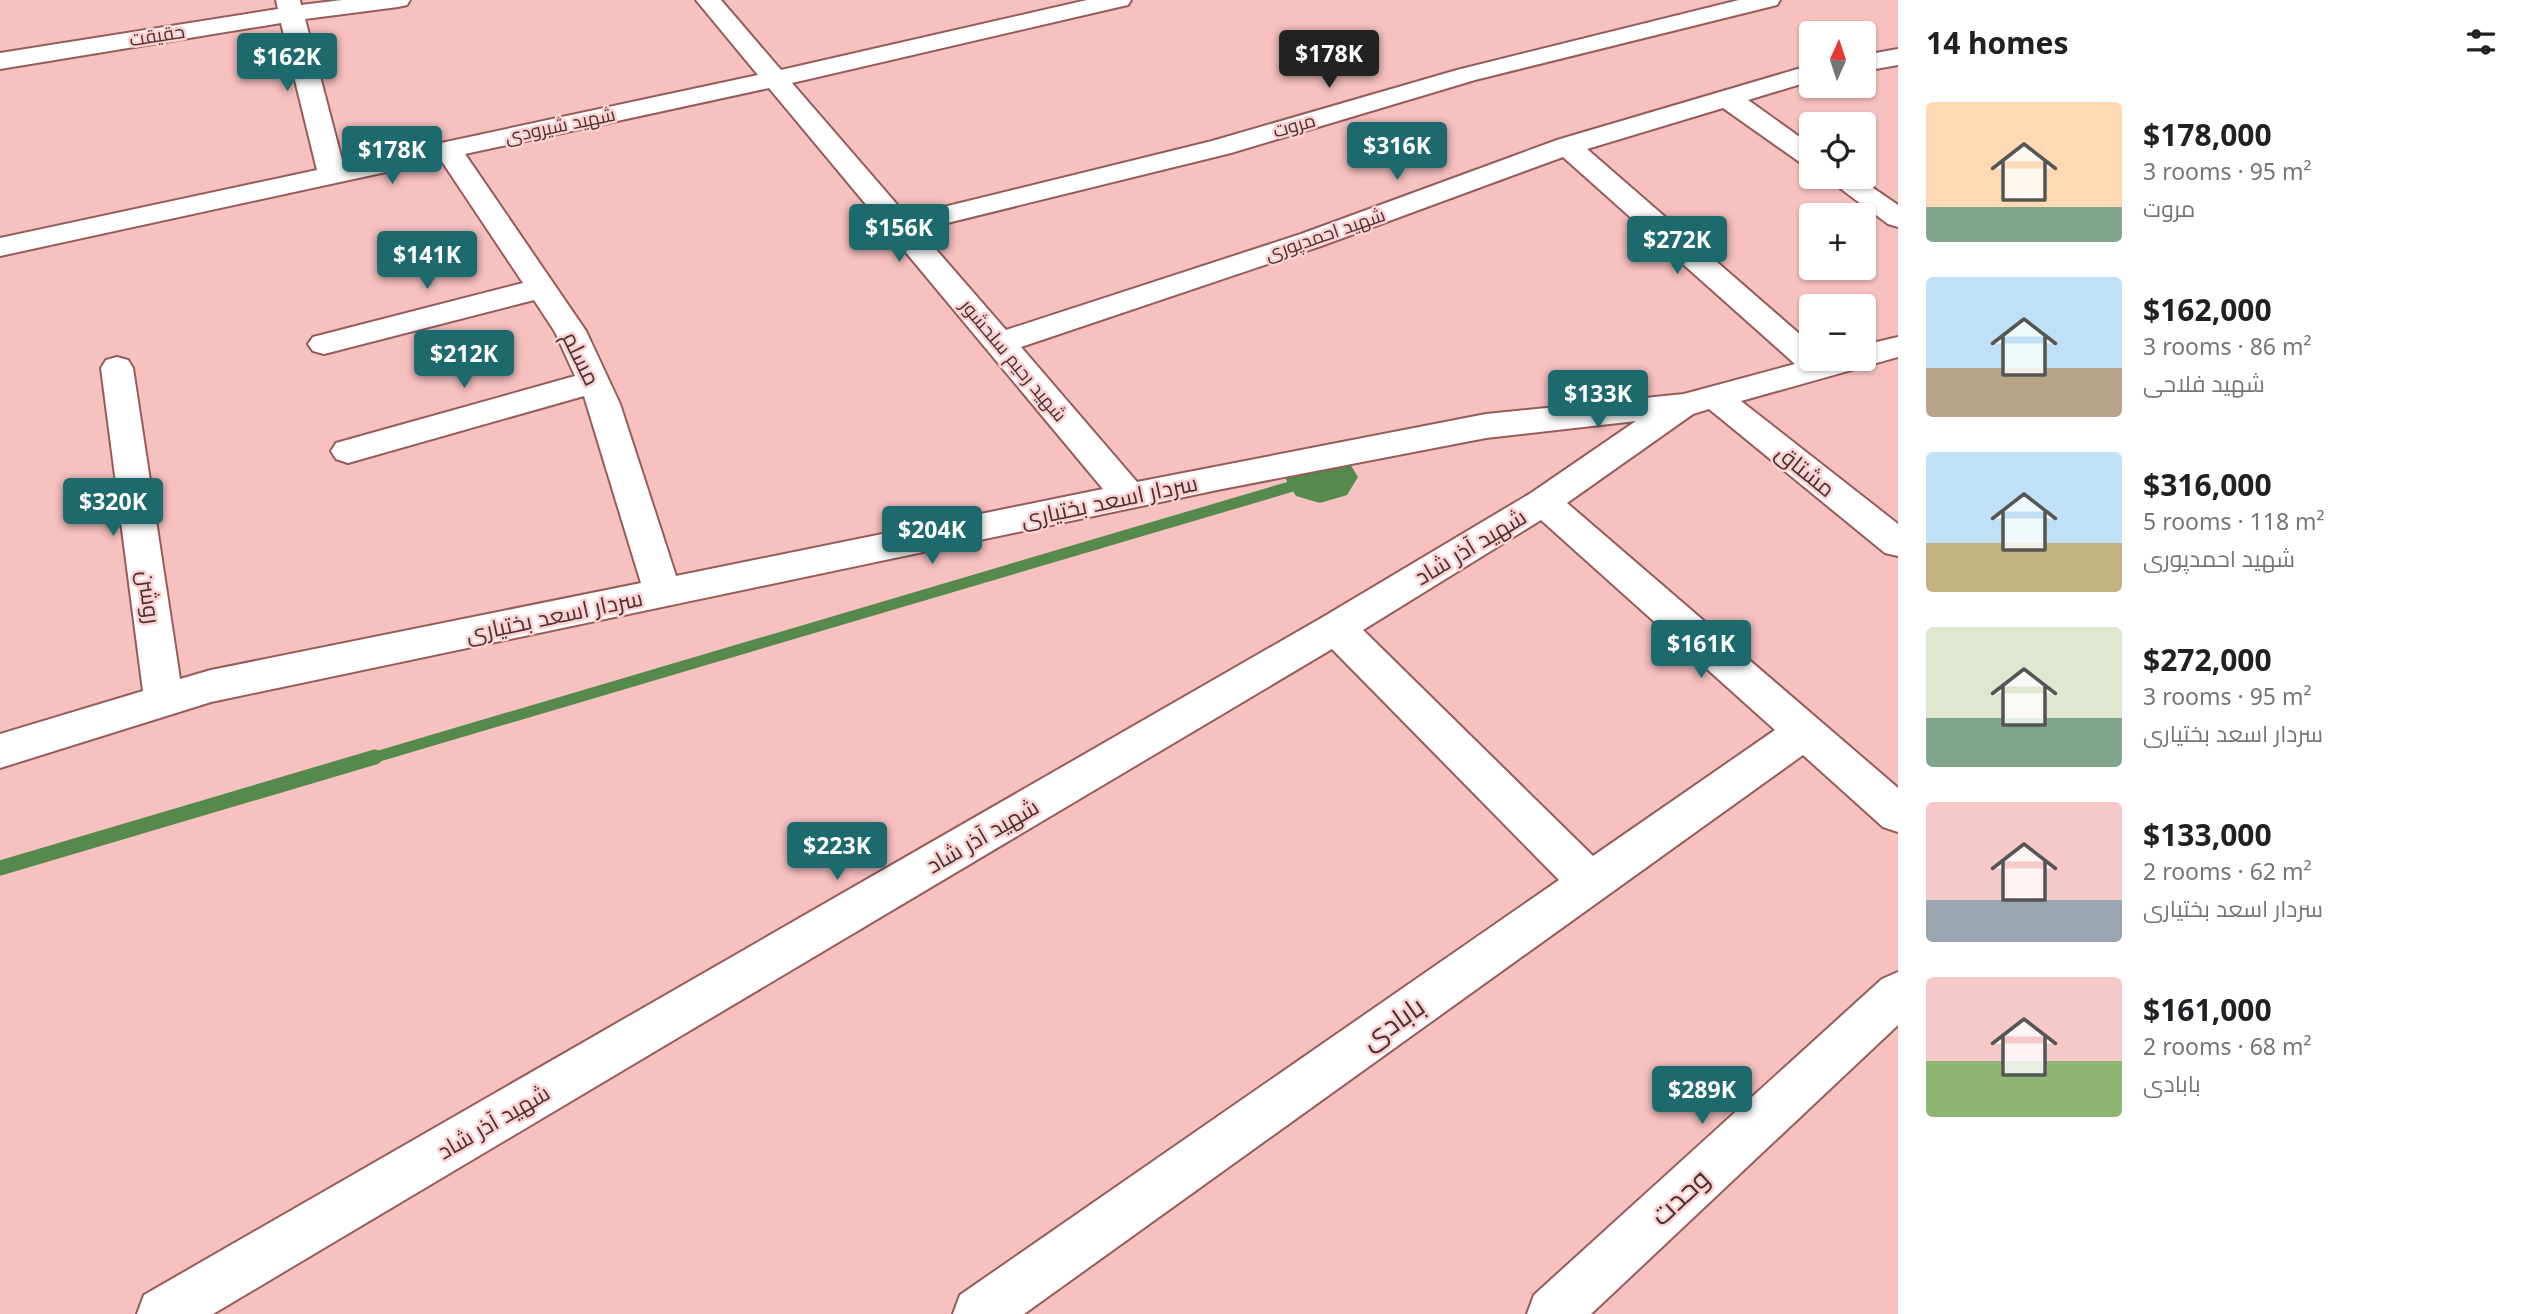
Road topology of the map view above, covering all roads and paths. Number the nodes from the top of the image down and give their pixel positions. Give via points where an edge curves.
1 (398, 0) edge
2 (708, 0) edge
3 (1119, 0) edge
4 (1768, 0) edge
5 (290, 7) edge
6 (1898, 57) edge
7 (0, 61) edge
8 (1876, 61) edge
9 (1799, 77) edge
10 (774, 79) junction
11 (1727, 98) junction
12 (1567, 146) junction
13 (447, 149) junction
14 (1799, 149) edge
15 (332, 175) junction
16 (1856, 189) edge
17 (1898, 218) edge
18 (900, 226) junction
19 (0, 247) edge
20 (542, 288) junction
21 (1000, 343) junction
22 (324, 344) dead end
23 (1898, 347) edge
24 (1799, 350) edge
25 (1876, 353) edge
26 (117, 368) dead end
27 (1808, 371) edge
28 (594, 382) junction
29 (1699, 401) junction
30 (348, 451) dead end
31 (1129, 496) junction
32 (1543, 502) junction
33 (1898, 543) edge
34 (663, 593) junction
35 (1336, 628) junction
36 (164, 701) junction
37 (1804, 732) junction
38 (0, 751) edge
39 (1898, 814) edge
40 (1590, 882) junction
41 (1898, 993) edge
42 (163, 1314) edge
43 (979, 1314) edge
44 (1553, 1314) edge

1 - 5 street, حقیقت
2 - 10 street, شهید رحیم سلحشور
3 - 10 street, شهید شیرودی
4 - 18 street, مروت via 1466,75 1221,147
5 - 7 street, حقیقت
5 - 15 street
6 - 8 street
9 - 11 street, شهید احمدپوری
10 - 13 street, شهید شیرودی
10 - 18 street, شهید رحیم سلحشور
11 - 12 street, شهید احمدپوری
11 - 14 street
12 - 21 street, شهید احمدپوری via 1311,240
12 - 24 street
13 - 15 street, شهید شیرودی
13 - 20 street, مسلم
15 - 19 street, شهید شیرودی
16 - 17 street
18 - 21 street, شهید رحیم سلحشور
20 - 22 street
20 - 28 street, مسلم via 570,331
21 - 31 street, شهید رحیم سلحشور
23 - 25 street
26 - 36 street, روشن
27 - 29 street, سردار اسعد بختیاری
28 - 30 street
28 - 34 street, مسلم
29 - 31 street, سردار اسعد بختیاری via 1486,426
29 - 32 street, شهید آذر شاد
29 - 33 street, مشتاق
31 - 34 street, سردار اسعد بختیاری
32 - 35 street, شهید آذر شاد
32 - 37 street
34 - 36 street, سردار اسعد بختیاری via 211,686
35 - 40 street
35 - 42 street, شهید آذر شاد
36 - 38 street, سردار اسعد بختیاری
37 - 39 street
37 - 40 street, بابادی
40 - 43 street, بابادی
41 - 44 street, وحدت

